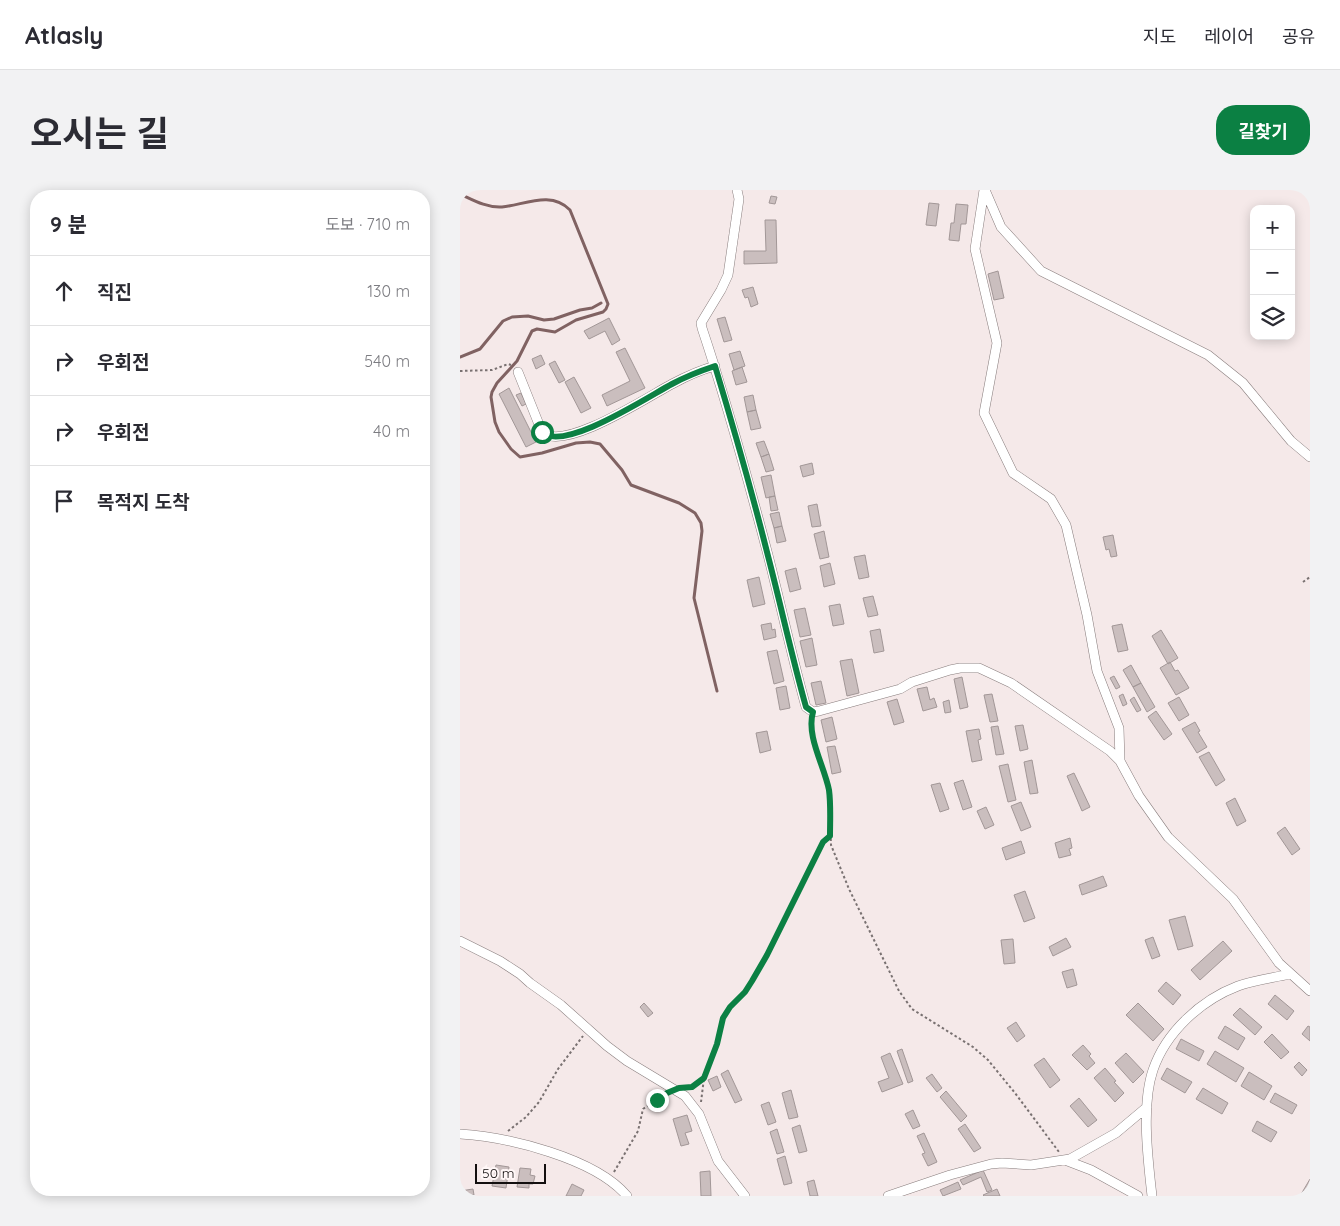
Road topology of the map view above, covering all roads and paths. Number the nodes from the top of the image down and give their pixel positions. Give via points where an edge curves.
1 (737, 190) edge
2 (985, 190) edge
3 (511, 365) dead end
4 (715, 366) junction
5 (460, 371) edge
6 (518, 372) dead end
7 (1310, 457) edge
8 (1310, 577) edge
9 (1303, 582) dead end
10 (813, 712) junction
11 (1120, 761) junction
12 (830, 836) junction
13 (460, 941) edge
14 (1290, 974) junction
15 (1310, 991) edge
16 (587, 1030) junction
17 (704, 1078) junction
18 (674, 1090) junction
19 (1147, 1107) junction
20 (699, 1114) junction
21 (460, 1134) edge
22 (501, 1139) junction
23 (1065, 1160) junction
24 (609, 1180) junction
25 (627, 1196) edge
26 (745, 1196) edge
27 (888, 1196) edge
28 (1138, 1196) edge
29 (1152, 1196) edge

1 - 4 street via 739,200 728,275 701,323
2 - 7 street via 1001,227 1041,271 1208,355 1243,383
2 - 11 street via 975,250 998,343 984,413 1013,473 1052,499 1066,525 1097,671 1119,728
3 - 5 path
4 - 6 street via 673,383 600,424 559,438 542,432
4 - 10 street via 768,556 792,660 806,707
8 - 9 path
10 - 11 street via 861,701 950,670 980,668 1011,683
10 - 12 path via 814,741 829,792
11 - 14 street via 1168,836 1234,899
12 - 17 path via 823,842 752,981 723,1018
12 - 23 path via 835,858 849,890 906,1002 988,1060
13 - 16 street via 520,974 561,1005
14 - 15 street
14 - 19 street via 1228,991 1204,1004 1188,1018 1166,1046 1153,1070
16 - 18 street via 627,1061
16 - 22 path via 539,1102
17 - 18 path via 692,1087
17 - 20 path
18 - 20 street via 685,1096
18 - 24 path via 643,1109 638,1131
19 - 23 street via 1116,1133
19 - 29 street
20 - 26 street via 718,1161
21 - 22 street
22 - 24 street via 567,1158
23 - 27 street via 1031,1166 991,1164 950,1174
23 - 28 street via 1091,1170
24 - 25 street

